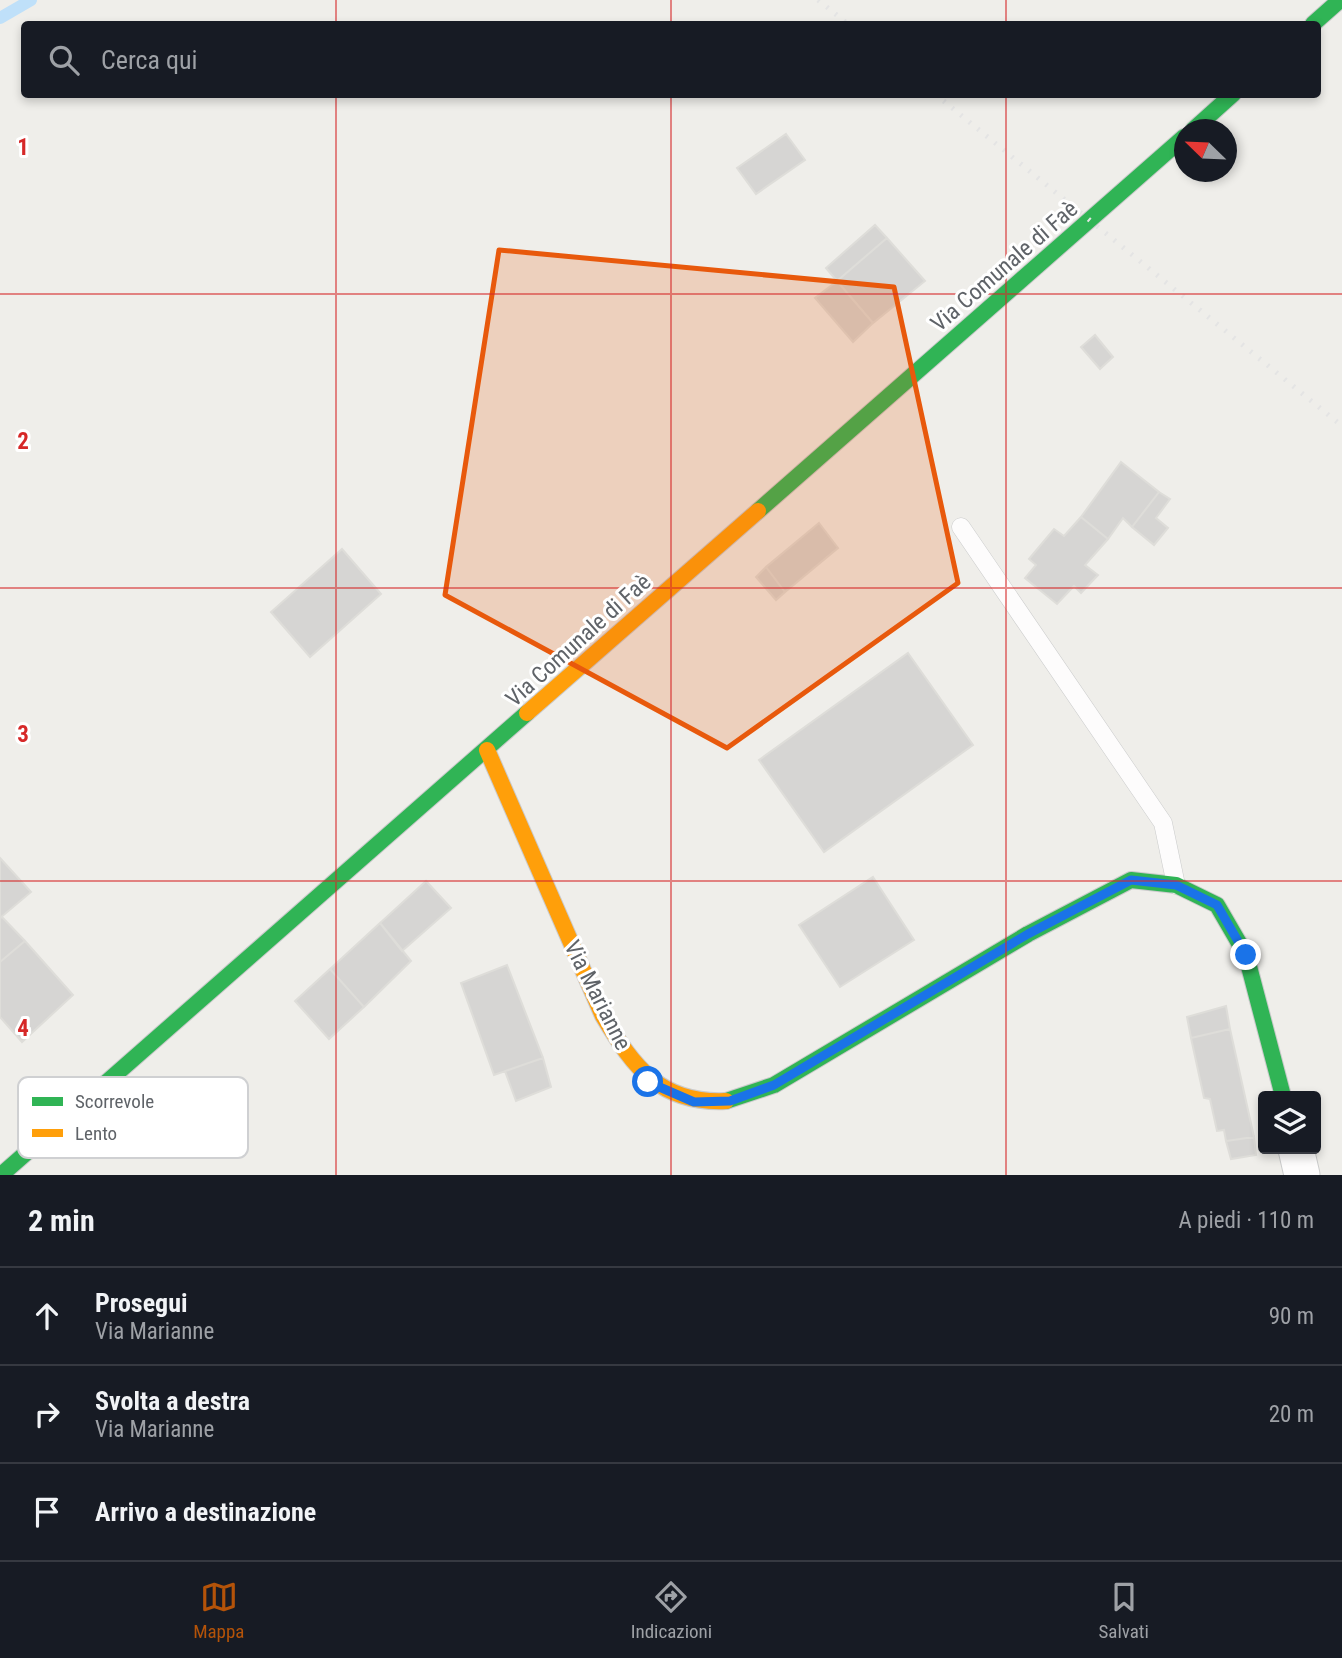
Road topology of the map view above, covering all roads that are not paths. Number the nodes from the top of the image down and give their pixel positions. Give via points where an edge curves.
1 (1340, 0) edge
2 (1316, 21) edge
3 (1229, 98) edge
4 (1206, 119) edge
5 (1174, 147) edge
6 (961, 527) dead end
7 (487, 751) junction
8 (1176, 885) junction
9 (113, 1077) edge
10 (1282, 1091) edge
11 (1297, 1154) edge
12 (20, 1158) edge
13 (1, 1175) edge
14 (1302, 1175) edge

1 - 2 street
3 - 4 street
5 - 7 street, Via Comunale di Faè
6 - 8 lane via 1163,823
7 - 8 street, Via Marianne via 603,1016 621,1047 648,1082 694,1102 730,1101 774,1085 1028,934 1131,880
7 - 9 street, Via Comunale di Faè
8 - 10 street, Via Marianne via 1217,905 1246,955
11 - 14 street
12 - 13 street, Via Comunale di Faè

